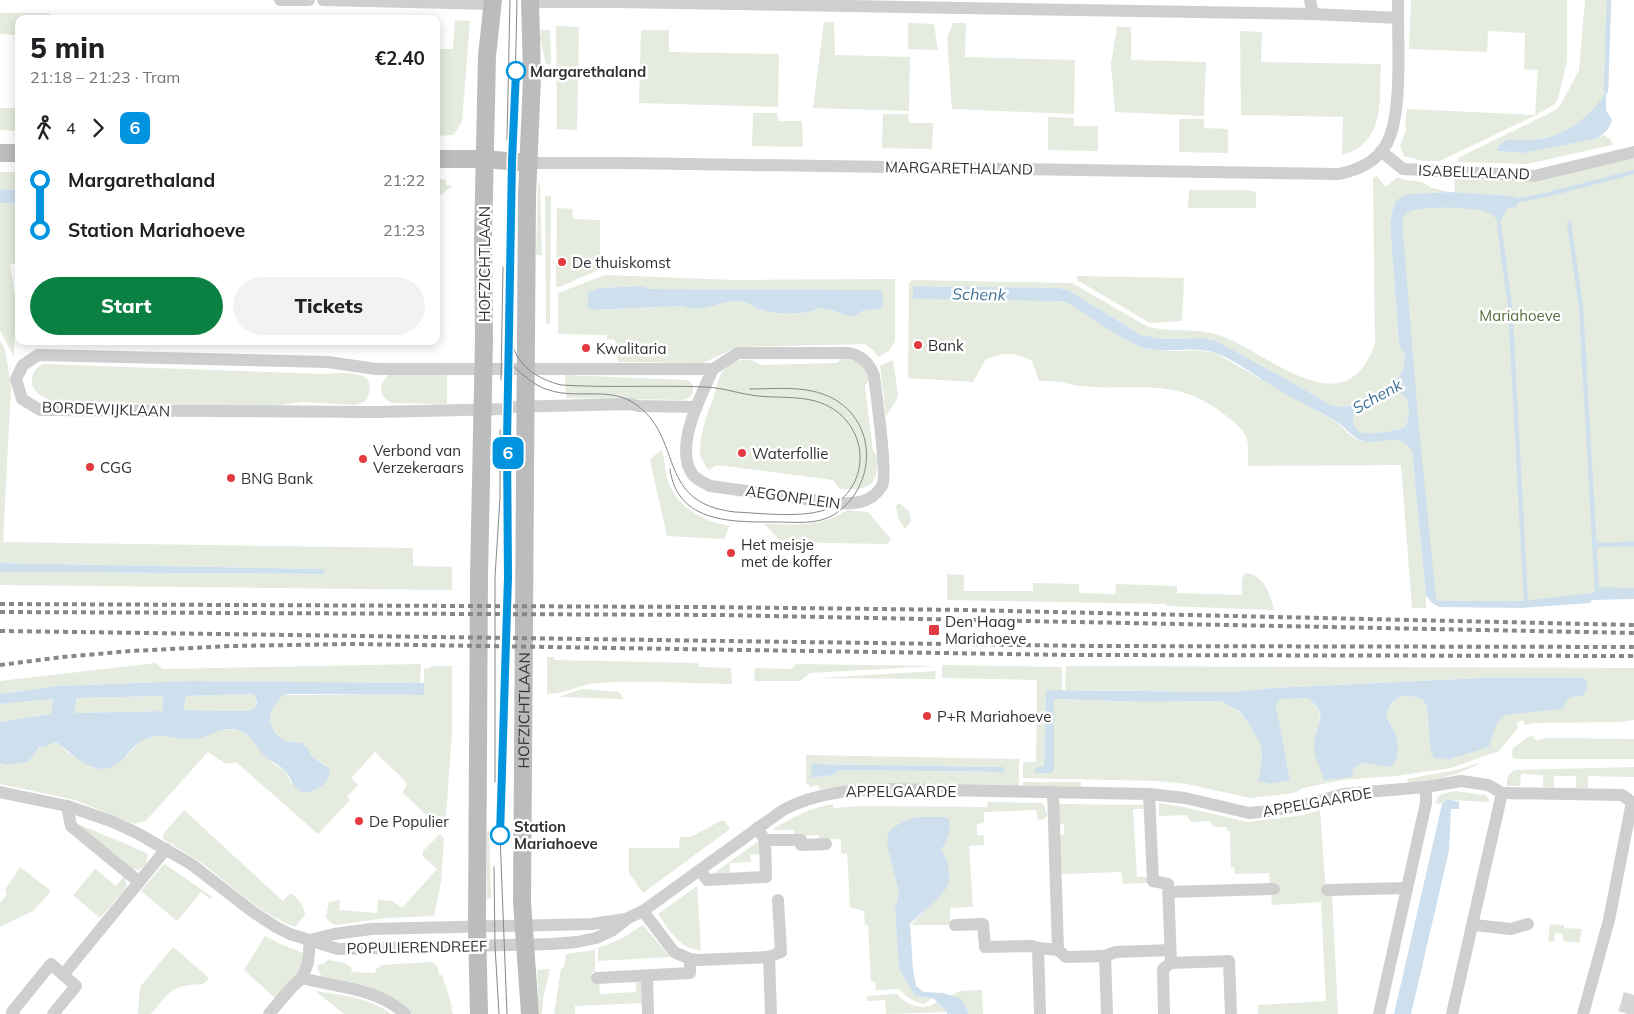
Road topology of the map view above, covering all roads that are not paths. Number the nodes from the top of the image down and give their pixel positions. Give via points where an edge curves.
1 (280, 0) edge
2 (309, 0) edge
3 (323, 0) edge
4 (1310, 0) edge
5 (1398, 0) edge
6 (530, 1) edge
7 (618, 1) edge
8 (493, 2) edge
9 (1313, 14) junction
10 (1398, 18) junction
11 (1382, 151) junction
12 (1634, 152) edge
13 (0, 153) edge
14 (15, 154) edge
15 (440, 159) edge
16 (484, 159) junction
17 (529, 163) junction
18 (526, 369) junction
19 (713, 369) junction
20 (483, 370) junction
21 (526, 407) junction
22 (697, 407) junction
23 (482, 408) junction
24 (1426, 787) junction
25 (0, 792) edge
26 (1053, 792) junction
27 (1502, 793) junction
28 (1149, 794) junction
29 (67, 806) junction
30 (757, 828) junction
31 (765, 840) junction
32 (826, 844) dead end
33 (166, 849) junction
34 (700, 870) junction
35 (139, 882) junction
36 (1407, 888) junction
37 (1274, 889) dead end
38 (1327, 890) dead end
39 (1169, 892) junction
40 (778, 900) dead end
41 (643, 911) junction
42 (628, 918) junction
43 (955, 924) dead end
44 (1528, 924) dead end
45 (1474, 925) junction
46 (477, 926) junction
47 (524, 926) junction
48 (310, 940) junction
49 (526, 945) junction
50 (478, 946) junction
51 (1038, 948) junction
52 (1058, 950) junction
53 (1105, 956) junction
54 (1171, 956) junction
55 (768, 957) junction
56 (690, 959) junction
57 (63, 975) junction
58 (647, 976) junction
59 (302, 978) junction
60 (597, 978) dead end
61 (0, 1006) edge
62 (13, 1013) edge
63 (53, 1014) edge
64 (269, 1014) edge
65 (404, 1014) edge
66 (479, 1014) edge
67 (530, 1014) edge
68 (648, 1014) edge
69 (771, 1014) edge
70 (1040, 1014) edge
71 (1108, 1014) edge
72 (1164, 1014) edge
73 (1231, 1014) edge
74 (1378, 1014) edge
75 (1452, 1014) edge
76 (1583, 1014) edge

1 - 2 street
3 - 8 street
4 - 9 street
5 - 10 street
6 - 7 street
6 - 17 main road, HOFZICHTLAAN
7 - 9 street
8 - 16 main road, HOFZICHTLAAN via 487,56
9 - 10 street
10 - 11 street via 1395,120
11 - 12 street, ISABELLALAND via 1403,169 1534,176
11 - 17 street, MARGARETHALAND via 1367,164 1339,174
13 - 14 main road
15 - 16 main road
16 - 17 main road
16 - 20 main road, HOFZICHTLAAN
17 - 18 main road, HOFZICHTLAAN
18 - 19 street
18 - 20 street
18 - 21 main road, HOFZICHTLAAN
19 - 22 street, AEGONPLEIN
19 - 22 street, AEGONPLEIN via 738,354 849,353 863,359 874,376 883,484 874,496 852,504 710,486 694,476 686,454 689,427
20 - 23 main road, HOFZICHTLAAN
20 - 23 street, BORDEWIJKLAAN via 376,369 328,362 38,355 23,365 16,379 22,399 40,410 377,412
21 - 22 street via 630,404
21 - 23 street
21 - 47 main road, HOFZICHTLAAN
23 - 46 main road, HOFZICHTLAAN
24 - 27 street, APPELGAARDE via 1461,781 1488,784
24 - 28 street, APPELGAARDE via 1344,794 1304,805 1249,813 1185,798
24 - 36 street via 1426,803
25 - 29 street, POPULIERENDREEF
26 - 28 street, APPELGAARDE
26 - 30 street, APPELGAARDE via 889,789 834,792 799,801
26 - 52 street
27 - 45 street
27 - 76 street via 1622,795 1632,802 1609,920
28 - 39 street via 1153,880 1168,884
29 - 33 street, POPULIERENDREEF via 111,821
29 - 35 street via 71,826
30 - 31 street
30 - 34 street, APPELGAARDE
31 - 32 street via 801,840 801,846
31 - 34 street via 766,877 707,880
33 - 35 street
33 - 48 street, POPULIERENDREEF via 264,919 290,934
34 - 41 street, APPELGAARDE
35 - 57 street
36 - 38 street
36 - 74 street
37 - 39 street
39 - 54 street
40 - 55 street via 781,952
41 - 42 street, APPELGAARDE
41 - 56 street via 674,952
42 - 47 street, APPELGAARDE via 592,924
42 - 49 street, APPELGAARDE via 596,938
43 - 51 street via 983,924 985,948
44 - 45 street via 1511,929
45 - 75 street
46 - 47 street, POPULIERENDREEF
46 - 48 street, POPULIERENDREEF via 371,929
46 - 50 main road, HOFZICHTLAAN
47 - 49 main road, HOFZICHTLAAN
48 - 50 street, POPULIERENDREEF via 338,949
48 - 59 street via 308,963
49 - 50 street, POPULIERENDREEF
49 - 67 main road, HOFZICHTLAAN
50 - 66 main road, HOFZICHTLAAN
51 - 52 street
51 - 70 street
52 - 53 street via 1066,956
53 - 54 street via 1116,952
53 - 71 street
54 - 72 street via 1163,969
54 - 73 street via 1229,961
55 - 56 street
55 - 69 street
56 - 58 street via 690,973
57 - 62 street via 50,964
57 - 63 street via 76,986
58 - 60 street
58 - 68 street
59 - 64 street
59 - 65 street via 370,992
61 - 62 street

